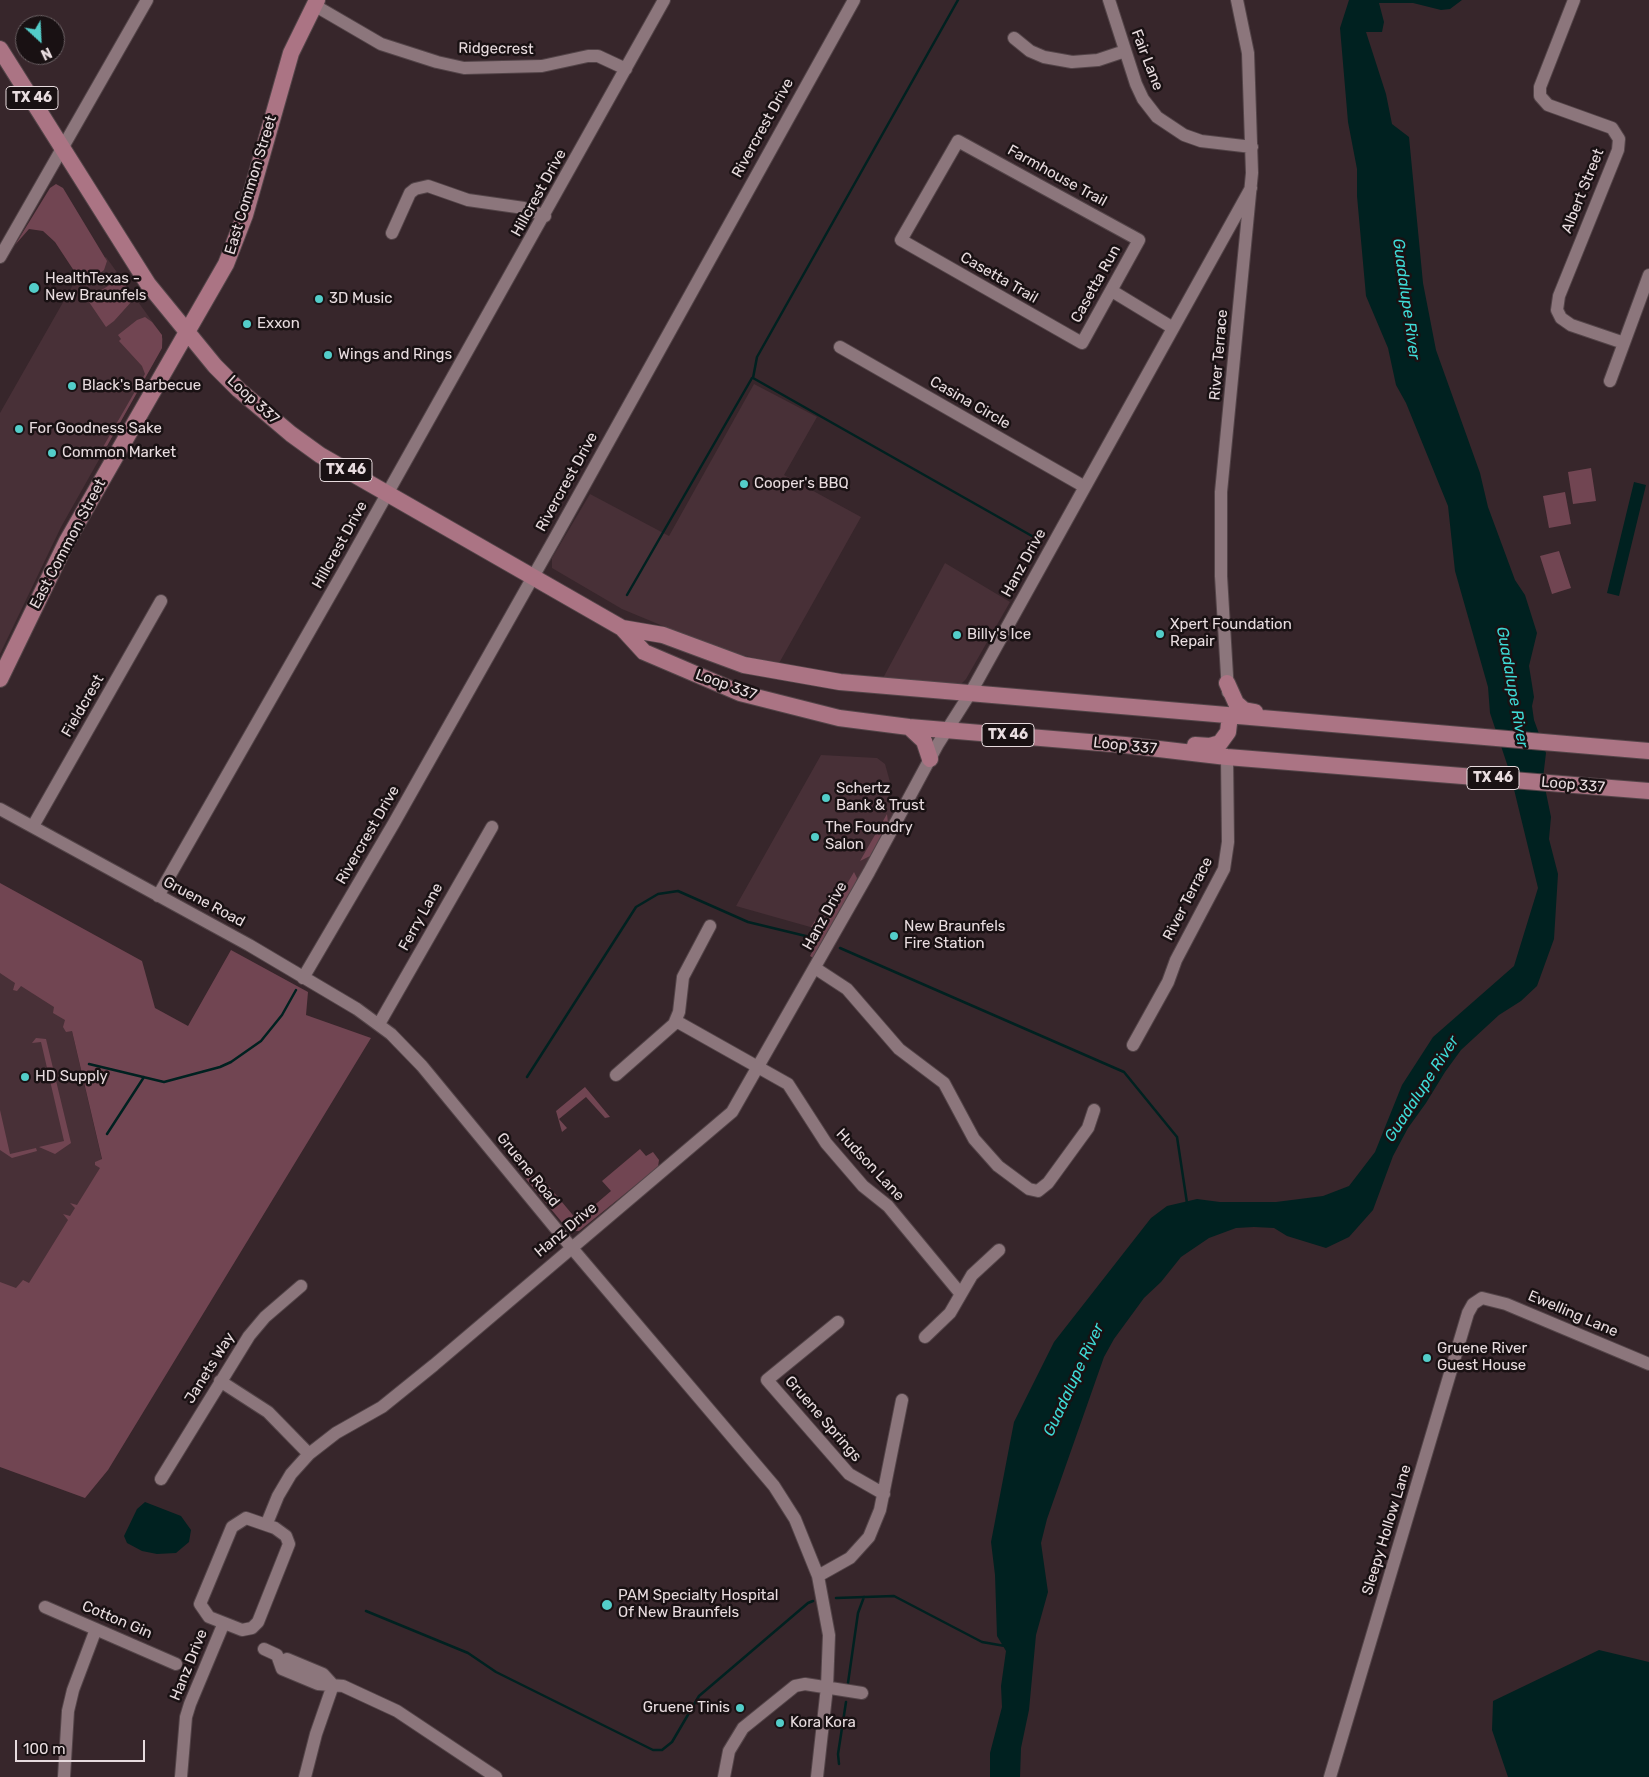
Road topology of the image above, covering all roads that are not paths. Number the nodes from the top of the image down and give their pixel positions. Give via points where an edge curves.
1 (146, 0) edge
2 (664, 0) edge
3 (854, 0) edge
4 (1109, 0) edge
5 (1237, 0) edge
6 (1574, 0) edge
7 (316, 3) edge
8 (1014, 38) dead end
9 (0, 49) edge
10 (1125, 51) junction
11 (626, 69) junction
12 (958, 141) joint
13 (1252, 147) junction
14 (63, 148) junction
15 (1251, 188) junction
16 (544, 216) junction
17 (392, 233) dead end
18 (1139, 240) joint
19 (0, 257) edge
20 (1649, 275) edge
21 (1112, 291) junction
22 (1173, 328) junction
23 (186, 331) junction
24 (1082, 343) joint
25 (1624, 343) junction
26 (840, 347) dead end
27 (1610, 381) dead end
28 (1085, 487) junction
29 (387, 493) junction
30 (531, 577) junction
31 (161, 601) dead end
32 (622, 628) junction
33 (0, 680) edge
34 (1227, 683) junction
35 (971, 692) junction
36 (1206, 713) junction
37 (1230, 715) junction
38 (1334, 725) junction
39 (909, 727) junction
40 (946, 730) junction
41 (1112, 744) junction
42 (1649, 751) edge
43 (1227, 757) junction
44 (930, 759) junction
45 (1646, 791) edge
46 (0, 808) edge
47 (33, 826) junction
48 (492, 827) dead end
49 (158, 896) junction
50 (710, 926) dead end
51 (814, 968) junction
52 (303, 978) junction
53 (676, 1020) junction
54 (379, 1024) junction
55 (1133, 1045) dead end
56 (758, 1067) junction
57 (616, 1075) dead end
58 (1094, 1110) dead end
59 (571, 1247) junction
60 (999, 1250) dead end
61 (301, 1286) dead end
62 (960, 1293) junction
63 (1482, 1298) joint
64 (838, 1322) dead end
65 (926, 1337) dead end
66 (1649, 1364) edge
67 (220, 1381) junction
68 (902, 1400) dead end
69 (309, 1454) junction
70 (160, 1479) dead end
71 (884, 1494) junction
72 (267, 1523) junction
73 (818, 1576) junction
74 (45, 1607) dead end
75 (223, 1625) junction
76 (96, 1629) junction
77 (264, 1649) dead end
78 (176, 1664) dead end
79 (333, 1685) junction
80 (827, 1687) junction
81 (862, 1693) dead end
82 (64, 1777) edge
83 (181, 1777) edge
84 (305, 1777) edge
85 (496, 1777) edge
86 (724, 1777) edge
87 (817, 1777) edge
88 (1330, 1777) edge

1 - 14 street
2 - 11 street, Hillcrest Drive
3 - 30 street, Rivercrest Drive
4 - 10 street, Fair Lane
5 - 13 street, River Terrace via 1248,53
6 - 25 street, Albert Street via 1540,87 1540,96 1548,104 1612,128 1619,139 1618,150 1559,296 1557,310 1561,318 1571,325
7 - 11 street, Ridgecrest via 381,44 464,68 542,66 598,56
7 - 23 main road, East Common Street via 291,53 237,239 226,264
8 - 10 street via 1044,57 1072,62 1098,60
9 - 14 main road, Loop 337 / TX 46
10 - 13 street, Fair Lane via 1143,99 1168,126 1201,141
11 - 16 street, Hillcrest Drive
12 - 18 street, Farmhouse Trail
12 - 24 street, Casetta Trail via 901,240
13 - 15 street, River Terrace
14 - 19 street
14 - 23 main road, Loop 337 / TX 46 via 148,284
15 - 22 street, Hanz Drive
15 - 34 street, River Terrace via 1221,492
16 - 17 street via 524,208 468,200 428,186 410,193
16 - 29 street, Hillcrest Drive
18 - 21 street, Casetta Run
20 - 25 street
21 - 22 street
21 - 24 street, Casetta Run
22 - 28 street, Hanz Drive
23 - 29 main road, Loop 337 / TX 46 via 215,366 275,421 320,455
23 - 33 main road, East Common Street via 67,541
25 - 27 street
26 - 28 street, Casina Circle
28 - 35 street, Hanz Drive
29 - 30 main road, Loop 337 / TX 46
29 - 49 street, Hillcrest Drive
30 - 32 main road, Loop 337 / TX 46
30 - 52 street, Rivercrest Drive
31 - 47 street, Fieldcrest
32 - 35 main road, Loop 337 / TX 46 via 663,635 700,651 774,672 840,682
32 - 39 main road, Loop 337 / TX 46 via 644,652 740,693 839,718
34 - 36 main road via 1217,706
34 - 37 street, River Terrace
34 - 38 main road via 1233,700 1244,710 1325,718
35 - 36 main road, Loop 337 / TX 46
35 - 40 street, Hanz Drive
36 - 37 main road, Loop 337 / TX 46
37 - 38 main road, Loop 337 / TX 46
37 - 41 main road via 1228,732 1215,745 1130,739 1117,740
38 - 42 main road, Loop 337 / TX 46
39 - 40 main road, Loop 337 / TX 46
39 - 44 main road via 925,744
40 - 41 main road, Loop 337 / TX 46
40 - 44 street, Hanz Drive
41 - 43 main road, Loop 337 / TX 46
43 - 45 main road, Loop 337 / TX 46
43 - 55 street, River Terrace via 1228,842 1224,868
44 - 51 street, Hanz Drive
46 - 47 street, Gruene Road
47 - 49 street, Gruene Road
48 - 54 street, Ferry Lane
49 - 52 street, Gruene Road via 249,944
50 - 53 street via 683,977
51 - 56 street, Hanz Drive
51 - 58 street via 847,989 899,1049 944,1083 974,1139 998,1166 1029,1189 1038,1191 1048,1183 1088,1128
52 - 54 street, Gruene Road
53 - 56 street, Hudson Lane
53 - 57 street via 669,1030
54 - 59 street, Gruene Road via 422,1066
56 - 59 street, Hanz Drive via 740,1101 723,1121
56 - 62 street, Hudson Lane via 790,1086 826,1143 863,1186 888,1206
59 - 69 street, Hanz Drive via 382,1407 336,1433
59 - 73 street, Gruene Road via 774,1486 795,1519
60 - 62 street via 972,1275
61 - 67 street, Janets Way via 256,1326
62 - 65 street via 946,1317
63 - 66 street, Ewelling Lane via 1506,1304
63 - 88 street, Sleepy Hollow Lane via 1468,1313
64 - 71 street, Gruene Springs via 767,1380 849,1474
67 - 69 street via 268,1412
67 - 70 street, Janets Way
68 - 71 street
69 - 72 street, Hanz Drive via 291,1474
71 - 73 street via 869,1537 850,1558
72 - 75 street, Hanz Drive via 286,1536 289,1544 258,1622 252,1628 242,1630
72 - 75 street, Hanz Drive via 246,1518 232,1527 200,1604 205,1615
73 - 80 street, Gruene Road via 829,1635
74 - 76 street, Cotton Gin
75 - 83 street, Hanz Drive via 186,1717
76 - 78 street, Cotton Gin
76 - 82 street via 68,1711
77 - 79 street via 277,1655 280,1662 286,1659 323,1674
79 - 84 street via 311,1748
79 - 85 street via 358,1692 397,1711
80 - 81 street
80 - 86 street via 795,1686 743,1728 729,1751
80 - 87 street, Gruene Road

